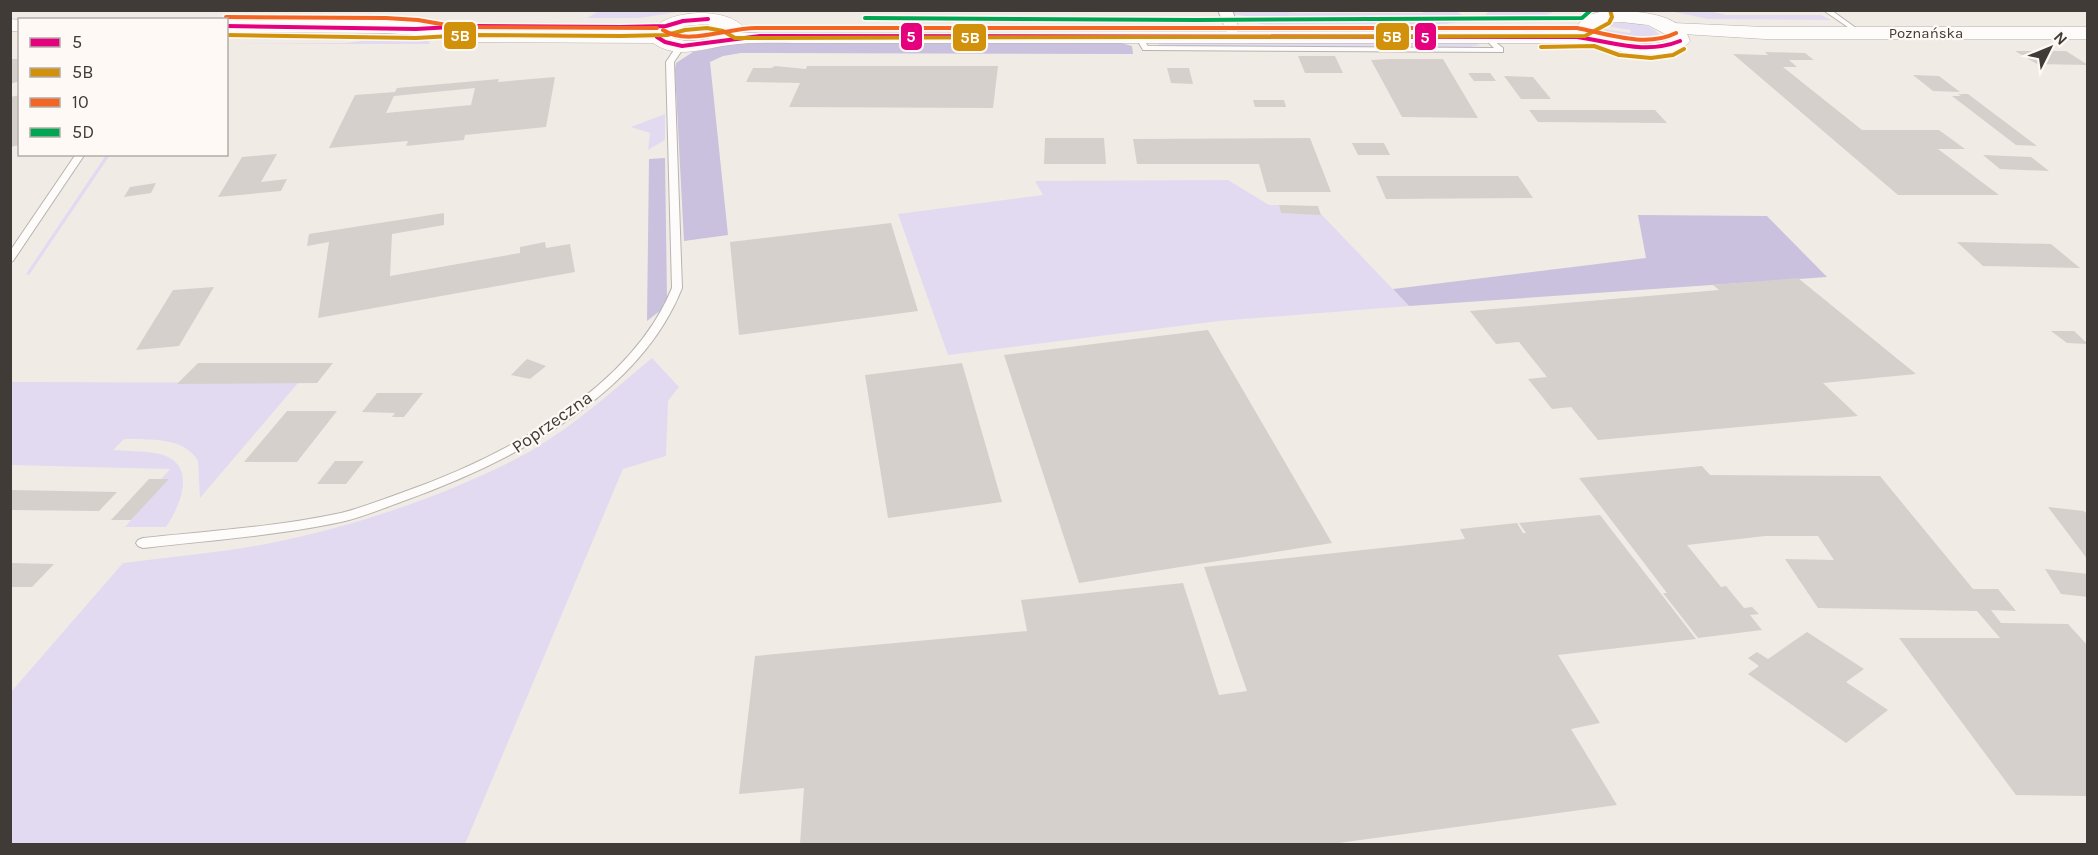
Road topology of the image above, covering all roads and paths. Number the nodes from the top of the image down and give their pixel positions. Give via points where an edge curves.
1 (1226, 10) edge
2 (1826, 10) edge
3 (1601, 14) edge
4 (1630, 14) edge
5 (694, 15) edge
6 (723, 25) edge
7 (228, 26) edge
8 (1232, 29) junction
9 (661, 32) junction
10 (1590, 32) junction
11 (1860, 33) junction
12 (2088, 33) edge
13 (1677, 35) junction
14 (681, 46) junction
15 (80, 156) edge
16 (10, 259) edge
17 (143, 543) dead end

1 - 8 street
2 - 11 lane
3 - 4 main road
3 - 10 main road via 1593,20
4 - 13 main road via 1663,24
5 - 6 main road
5 - 9 main road
6 - 8 main road
6 - 10 main road via 796,37 1488,38
6 - 14 main road via 705,45
7 - 9 main road via 416,29 457,36
8 - 10 main road
9 - 14 main road via 669,45
10 - 13 main road via 1621,46 1651,49 1671,46
11 - 12 main road, Poznańska
11 - 13 main road, Poznańska
14 - 17 lane, Poprzeczna via 669,62 677,288 670,310 658,328 609,381 510,453 465,474 365,510 269,529
15 - 16 lane

